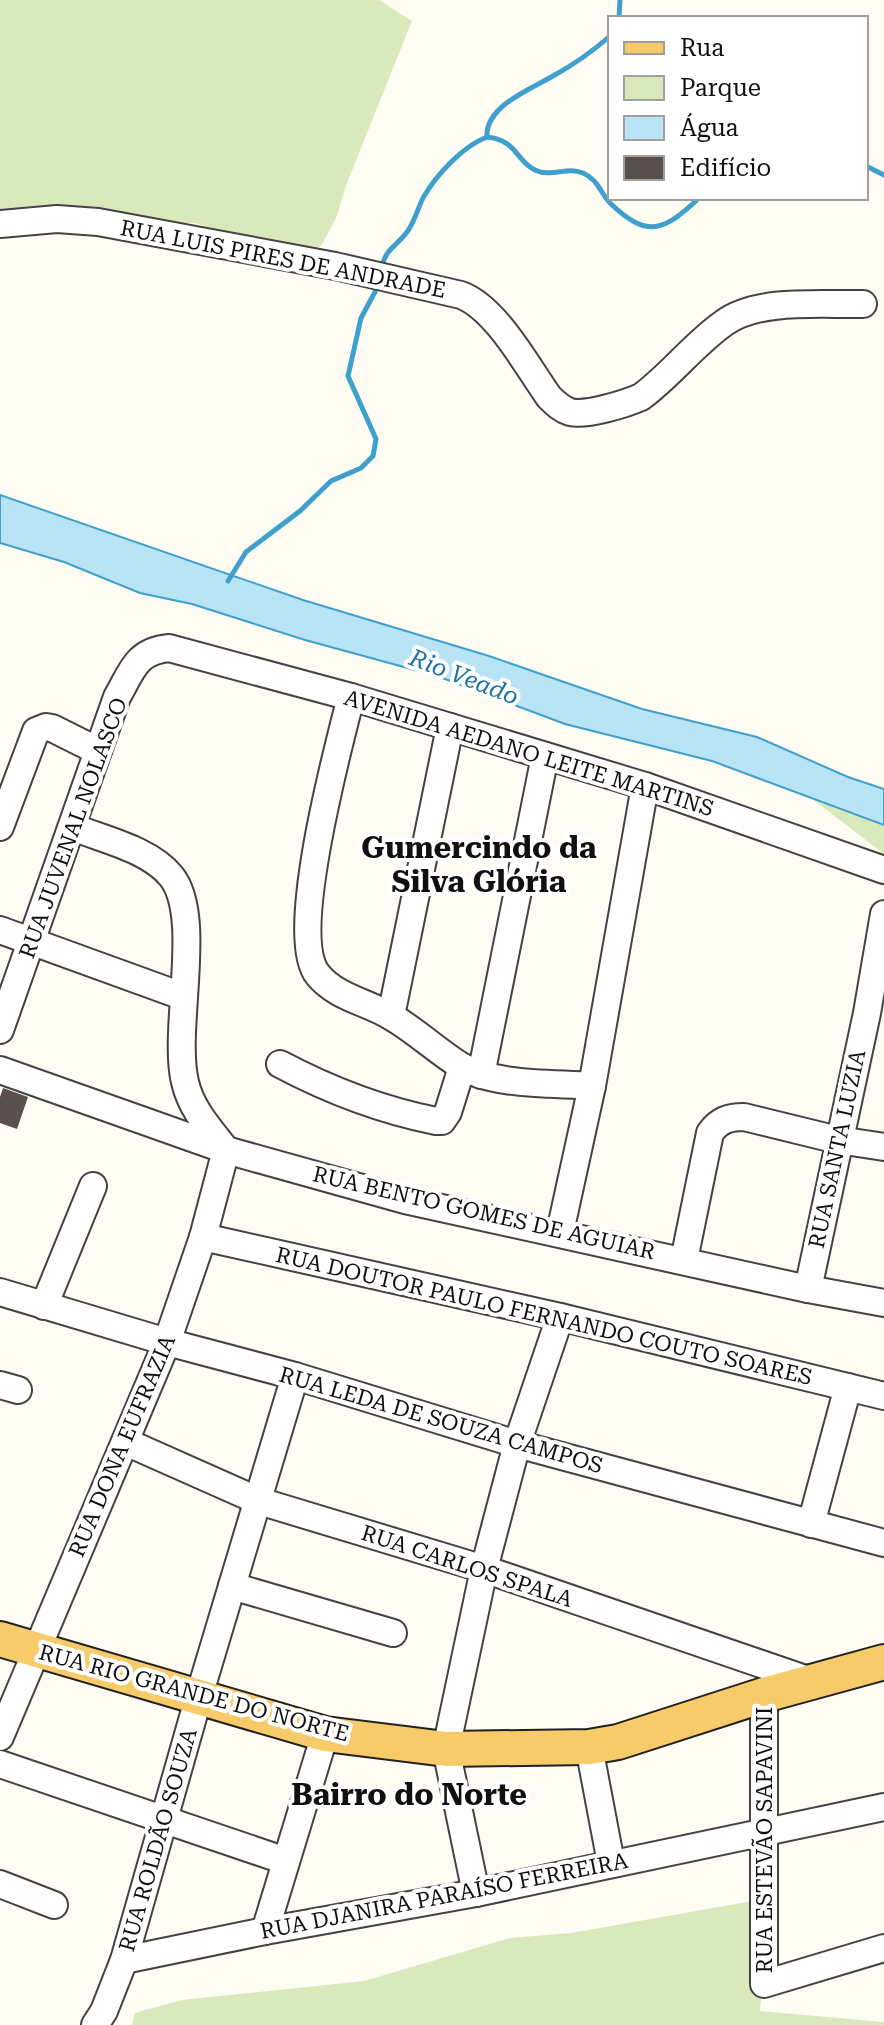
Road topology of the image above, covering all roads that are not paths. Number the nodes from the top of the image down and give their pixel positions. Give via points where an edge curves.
1 (0, 224) edge
2 (863, 304) dead end
3 (169, 648) joint
4 (351, 697) junction
5 (450, 727) junction
6 (98, 751) junction
7 (545, 756) junction
8 (645, 786) junction
9 (0, 827) edge
10 (73, 827) junction
11 (884, 870) edge
12 (884, 914) edge
13 (0, 930) edge
14 (32, 942) junction
15 (182, 996) junction
16 (875, 1015) edge
17 (391, 1016) junction
18 (0, 1030) edge
19 (280, 1064) dead end
20 (0, 1070) edge
21 (472, 1071) junction
22 (592, 1086) junction
23 (838, 1140) junction
24 (884, 1147) edge
25 (226, 1150) junction
26 (93, 1186) dead end
27 (560, 1232) junction
28 (203, 1237) junction
29 (684, 1260) junction
30 (808, 1289) junction
31 (0, 1292) edge
32 (884, 1303) edge
33 (44, 1306) junction
34 (560, 1317) junction
35 (167, 1342) junction
36 (295, 1376) junction
37 (848, 1387) junction
38 (884, 1396) edge
39 (126, 1442) junction
40 (517, 1444) junction
41 (259, 1501) junction
42 (811, 1524) junction
43 (884, 1543) edge
44 (484, 1569) junction
45 (232, 1586) junction
46 (393, 1633) dead end
47 (0, 1639) edge
48 (36, 1650) junction
49 (884, 1662) edge
50 (811, 1681) junction
51 (764, 1695) junction
52 (199, 1696) junction
53 (325, 1734) junction
54 (0, 1737) edge
55 (589, 1747) junction
56 (446, 1749) junction
57 (0, 1764) edge
58 (884, 1807) edge
59 (163, 1820) junction
60 (765, 1833) junction
61 (286, 1861) junction
62 (611, 1863) junction
63 (0, 1884) edge
64 (476, 1893) junction
65 (54, 1905) dead end
66 (265, 1931) junction
67 (884, 1948) edge
68 (124, 1960) junction
69 (95, 2025) edge

1 - 2 street, RUA LUIS PIRES DE ANDRADE via 98,222 335,266 471,298 549,397 573,413 641,397 741,313
3 - 4 street, AVENIDA AEDANO LEITE MARTINS
3 - 6 street, RUA JUVENAL NOLASCO via 138,660 117,697
4 - 5 street, AVENIDA AEDANO LEITE MARTINS
4 - 17 street via 327,791 307,944 318,975 332,987
5 - 7 street, AVENIDA AEDANO LEITE MARTINS
5 - 17 street
6 - 9 street via 52,728 36,731
6 - 10 street, RUA JUVENAL NOLASCO
7 - 8 street, AVENIDA AEDANO LEITE MARTINS
7 - 21 street
8 - 11 street, AVENIDA AEDANO LEITE MARTINS
8 - 22 street
10 - 14 street, RUA JUVENAL NOLASCO
10 - 15 street via 141,854 173,878 185,927
12 - 16 street, RUA SANTA LUZIA
13 - 14 street
14 - 15 street
14 - 18 street, RUA JUVENAL NOLASCO
15 - 25 street via 184,1082 194,1109
16 - 23 street, RUA SANTA LUZIA
17 - 21 street
19 - 21 street via 351,1097 436,1121 442,1121
20 - 25 street, RUA BENTO GOMES DE AGUIAR
21 - 22 street
22 - 27 street
23 - 24 street
23 - 29 street via 744,1117 715,1126
23 - 30 street, RUA SANTA LUZIA
25 - 27 street, RUA BENTO GOMES DE AGUIAR via 405,1200
25 - 28 street, RUA DONA EUFRAZIA
26 - 33 street
27 - 29 street, RUA BENTO GOMES DE AGUIAR
28 - 34 street, RUA DOUTOR PAULO FERNANDO COUTO SOARES
28 - 35 street, RUA DONA EUFRAZIA
29 - 30 street, RUA BENTO GOMES DE AGUIAR
30 - 32 street, RUA BENTO GOMES DE AGUIAR
31 - 33 street, RUA LEDA DE SOUZA CAMPOS
33 - 35 street, RUA LEDA DE SOUZA CAMPOS
34 - 37 street, RUA DOUTOR PAULO FERNANDO COUTO SOARES
34 - 40 street
35 - 36 street, RUA LEDA DE SOUZA CAMPOS
35 - 39 street, RUA DONA EUFRAZIA
36 - 40 street, RUA LEDA DE SOUZA CAMPOS
36 - 41 street, RUA ROLDÃO SOUZA
37 - 38 street, RUA DOUTOR PAULO FERNANDO COUTO SOARES
37 - 42 street
39 - 41 street, RUA CARLOS SPALA
39 - 48 street, RUA DONA EUFRAZIA
40 - 42 street, RUA LEDA DE SOUZA CAMPOS
40 - 44 street
41 - 44 street, RUA CARLOS SPALA
41 - 45 street, RUA ROLDÃO SOUZA
42 - 43 street, RUA LEDA DE SOUZA CAMPOS
44 - 50 street, RUA CARLOS SPALA
44 - 56 street
45 - 46 street
45 - 52 street, RUA ROLDÃO SOUZA
47 - 48 main road, RUA RIO GRANDE DO NORTE
48 - 52 main road, RUA RIO GRANDE DO NORTE
48 - 54 street, RUA DONA EUFRAZIA
49 - 50 main road, RUA RIO GRANDE DO NORTE
50 - 51 main road, RUA RIO GRANDE DO NORTE
51 - 55 main road, RUA RIO GRANDE DO NORTE
51 - 60 street, RUA ESTEVÃO SAPAVINI
52 - 53 main road, RUA RIO GRANDE DO NORTE
52 - 59 street, RUA ROLDÃO SOUZA
53 - 56 main road, RUA RIO GRANDE DO NORTE
53 - 61 street
55 - 56 main road, RUA RIO GRANDE DO NORTE
55 - 62 street
56 - 64 street
57 - 59 street
58 - 60 street, RUA DJANIRA PARAÍSO FERREIRA
59 - 61 street
59 - 68 street, RUA ROLDÃO SOUZA
60 - 62 street, RUA DJANIRA PARAÍSO FERREIRA
60 - 67 street, RUA ESTEVÃO SAPAVINI via 764,1984
61 - 66 street
62 - 64 street, RUA DJANIRA PARAÍSO FERREIRA
63 - 65 street
64 - 66 street, RUA DJANIRA PARAÍSO FERREIRA
66 - 68 street, RUA DJANIRA PARAÍSO FERREIRA
68 - 69 street, RUA ROLDÃO SOUZA

